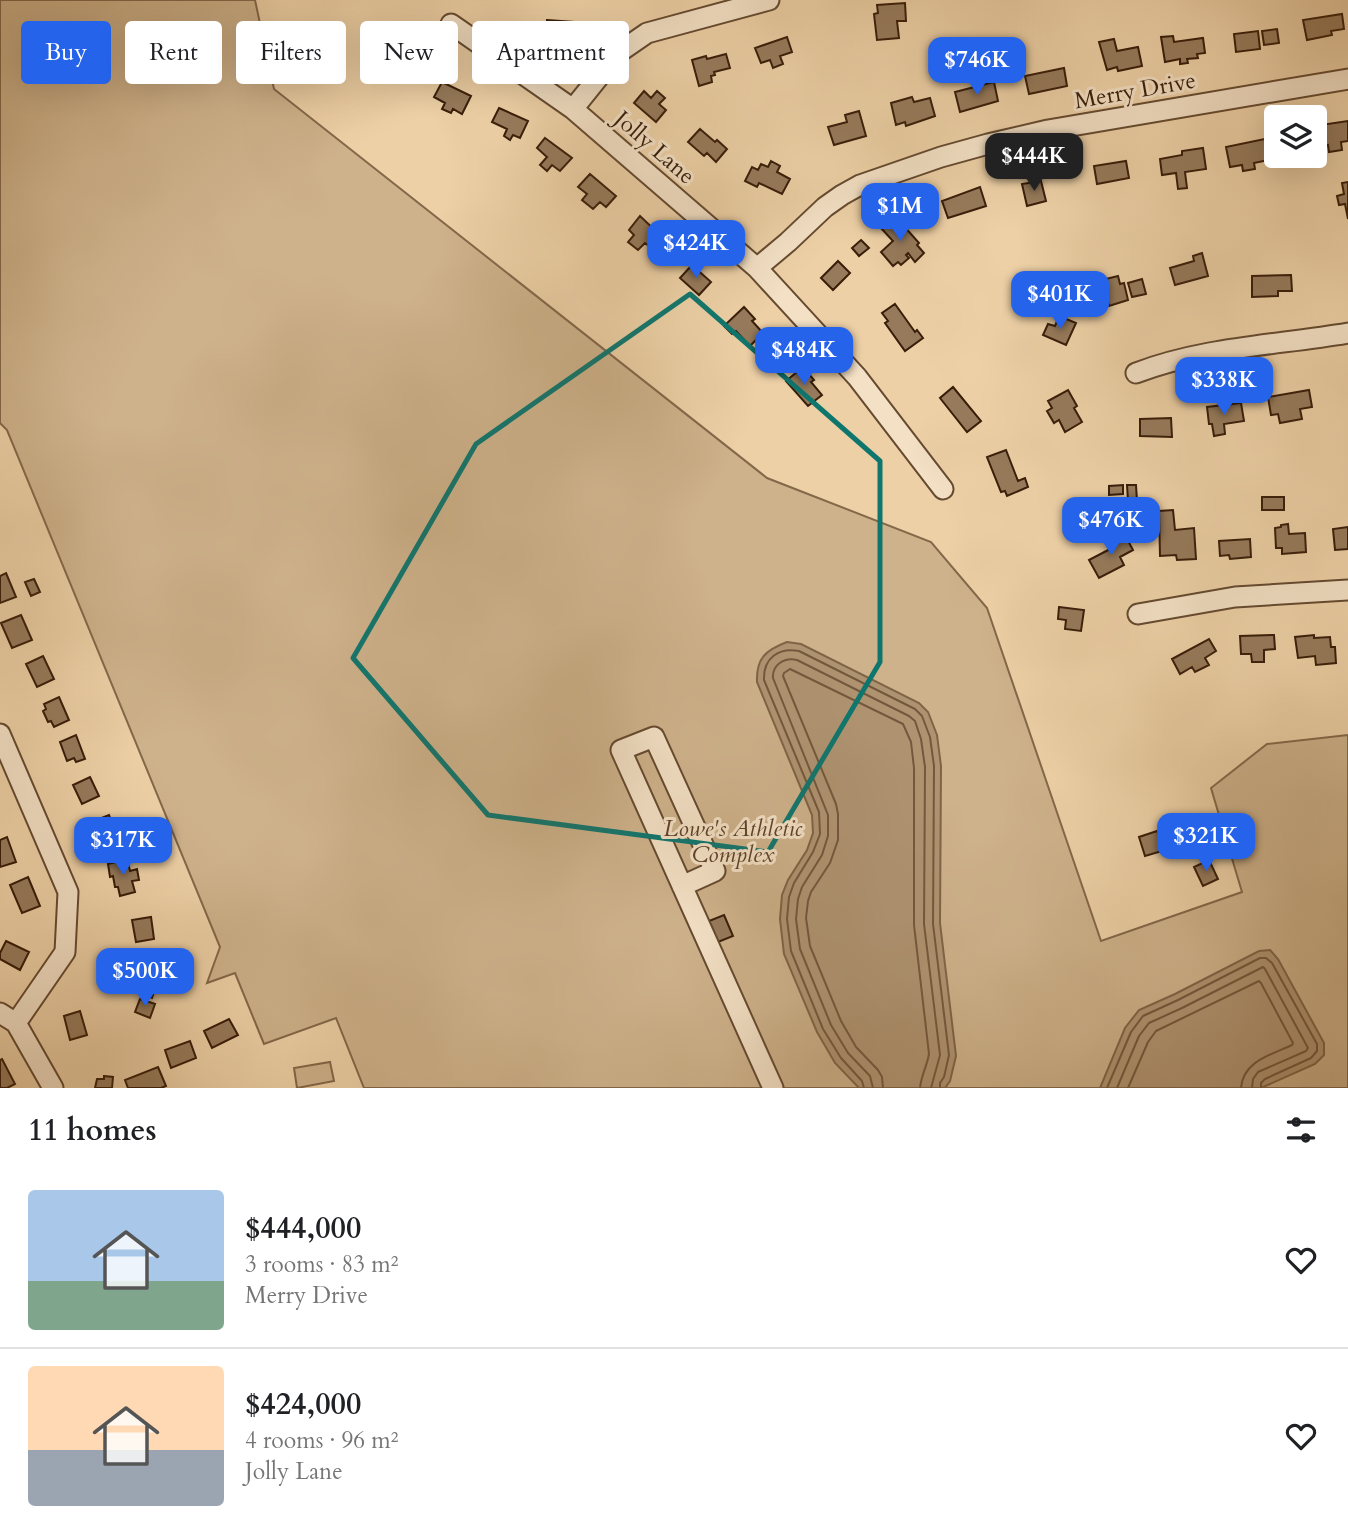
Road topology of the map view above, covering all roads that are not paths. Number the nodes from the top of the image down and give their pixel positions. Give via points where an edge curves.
1 (769, 0) edge
2 (458, 29) edge
3 (1348, 79) edge
4 (573, 109) junction
5 (757, 268) junction
6 (1348, 333) edge
7 (1136, 373) dead end
8 (943, 489) dead end
9 (1348, 590) edge
10 (1138, 614) dead end
11 (0, 734) edge
12 (682, 886) junction
13 (8, 1018) edge
14 (53, 1088) edge
15 (774, 1088) edge

1 - 4 street via 647,33 618,53
2 - 4 street, Jolly Lane
3 - 5 street, Merry Drive via 1048,130 941,157 842,194
4 - 5 street, Jolly Lane
5 - 8 street, Jolly Lane via 857,377
6 - 7 street via 1195,355
9 - 10 street via 1235,597
11 - 13 street via 68,892 65,952
12 - 12 street via 715,870 654,737 621,750
12 - 15 street
13 - 14 street

